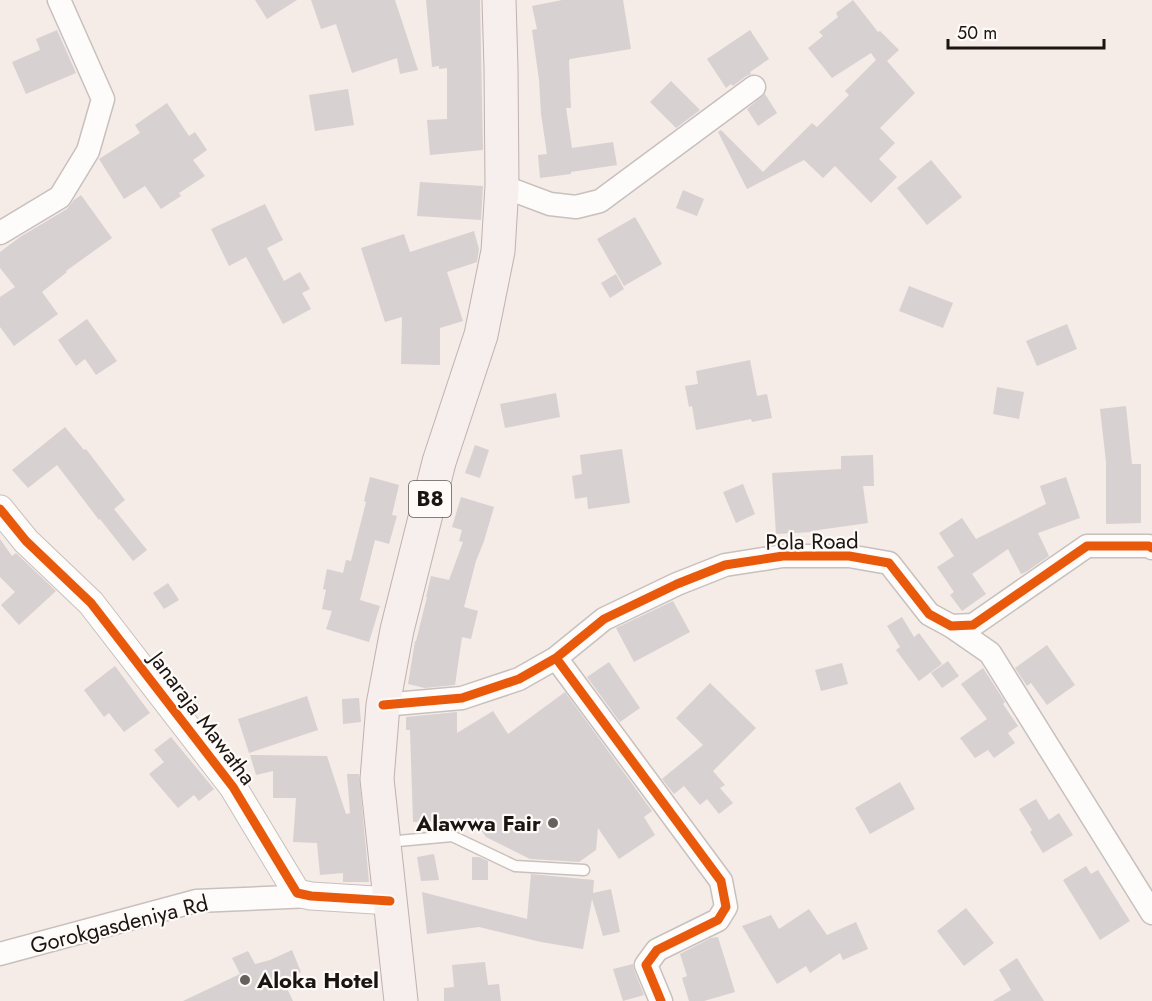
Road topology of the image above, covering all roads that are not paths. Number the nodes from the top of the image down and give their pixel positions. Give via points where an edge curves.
1 (59, 0) edge
2 (499, 0) edge
3 (754, 87) dead end
4 (502, 186) junction
5 (0, 233) edge
6 (0, 509) edge
7 (1152, 548) edge
8 (951, 626) junction
9 (556, 658) junction
10 (383, 705) junction
11 (384, 843) junction
12 (584, 870) dead end
13 (311, 896) junction
14 (390, 901) junction
15 (1152, 913) edge
16 (0, 954) edge
17 (401, 1001) edge
18 (661, 1001) edge

1 - 5 street via 103,99 88,151 60,197
2 - 4 main road, B8
3 - 4 street via 600,201 576,207 550,204
4 - 10 main road, B8 via 498,251 481,335 439,462 397,630
6 - 13 street, Janaraja Mawatha via 26,541 91,603 232,787 297,893
7 - 8 street via 1087,546 973,625
8 - 9 street, Pola Road via 929,614 889,563 849,556 783,556 725,565 677,584 604,619
8 - 15 street, Pola Road via 990,653
9 - 10 street, Pola Road via 519,679 462,698
9 - 18 street via 721,881 726,907 718,920 657,950 646,965
10 - 11 main road, B8 via 377,779
11 - 12 lane via 452,836 515,866
11 - 14 main road, B8
13 - 14 street
13 - 16 street, Gorokgasdeniya Rd via 196,901
14 - 17 main road, B8

